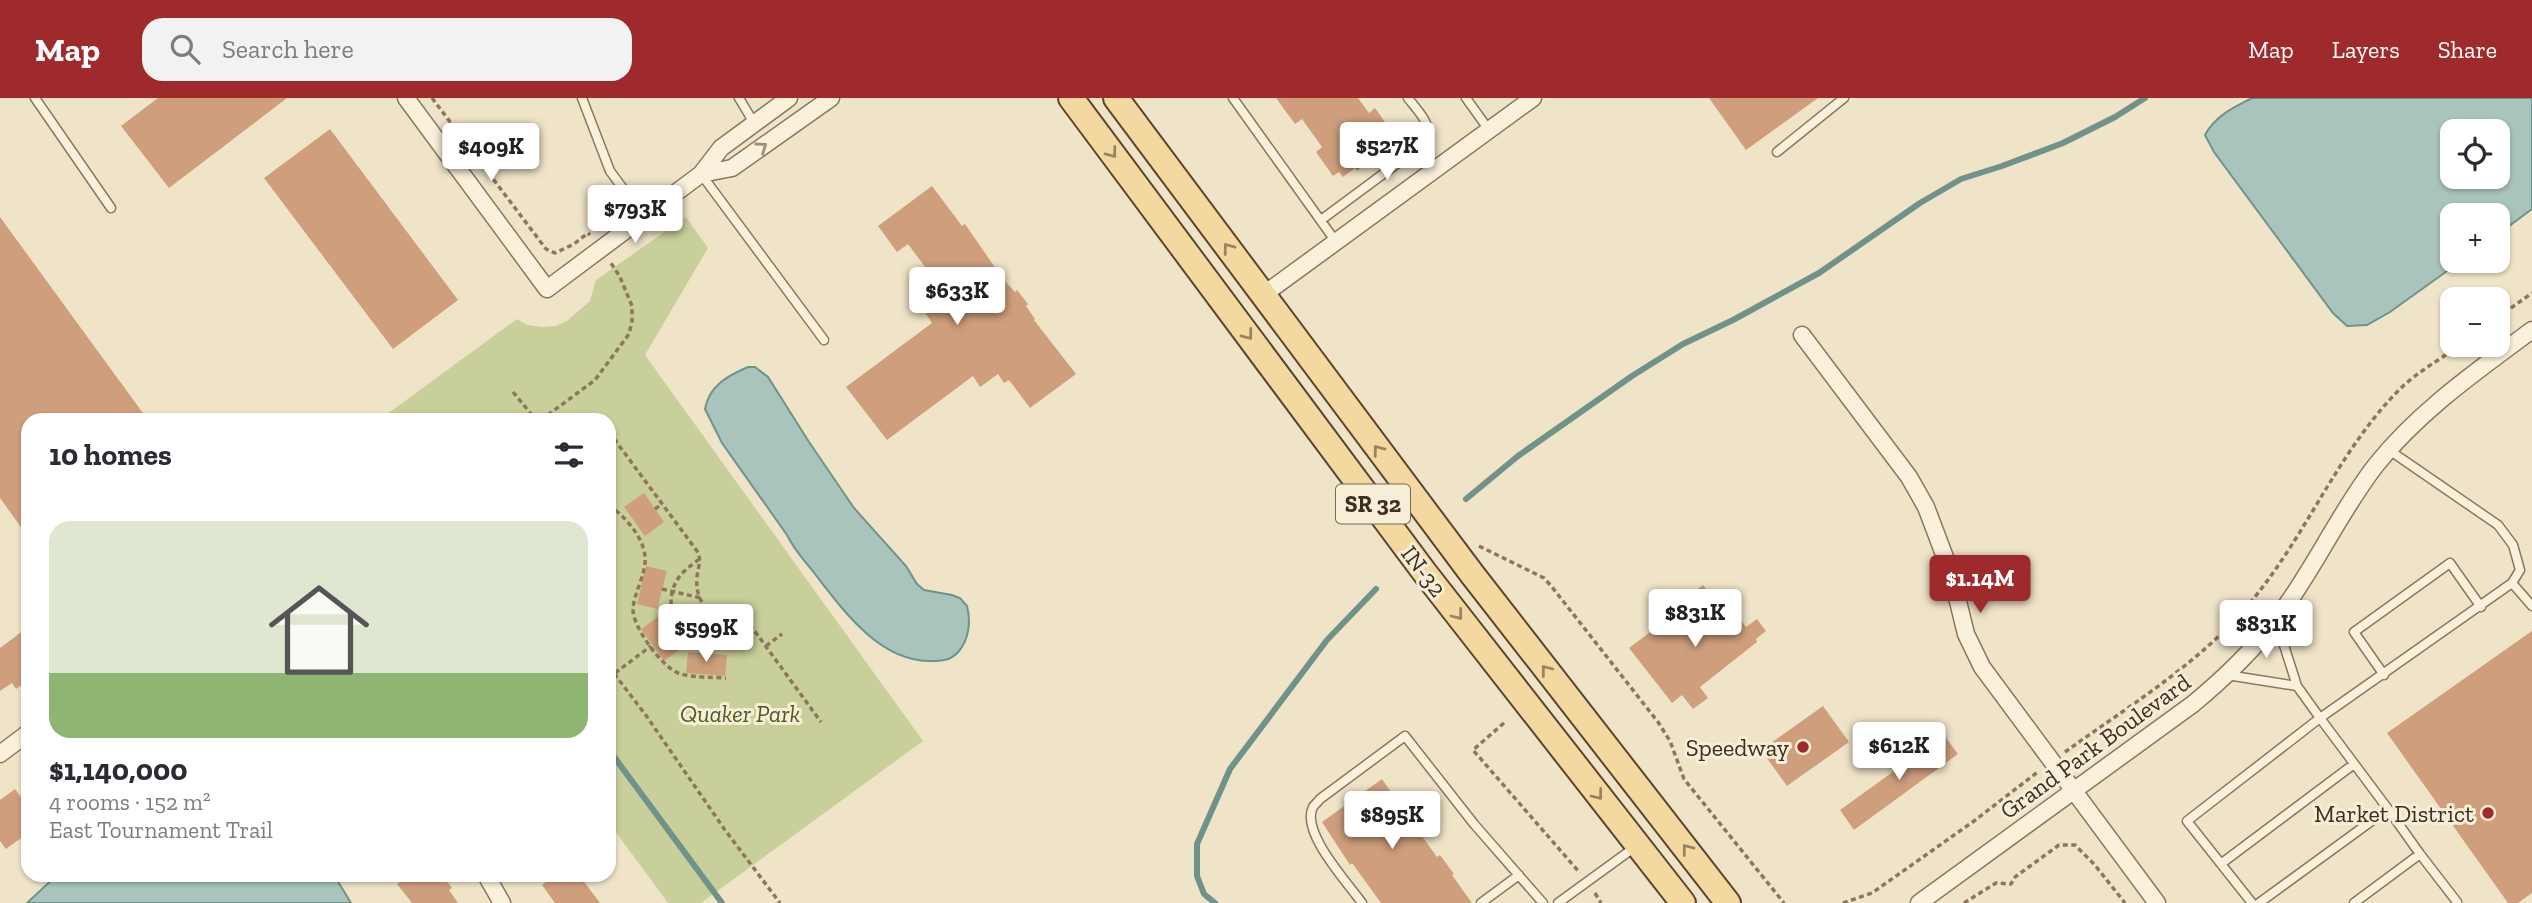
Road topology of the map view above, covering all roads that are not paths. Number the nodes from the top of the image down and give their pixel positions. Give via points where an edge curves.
1 (35, 98) edge
2 (406, 98) edge
3 (582, 98) edge
4 (739, 98) edge
5 (789, 98) edge
6 (831, 98) edge
7 (1072, 98) edge
8 (1116, 98) edge
9 (1233, 98) edge
10 (1408, 98) edge
11 (1466, 98) edge
12 (1533, 98) edge
13 (1845, 98) edge
14 (754, 123) junction
15 (1489, 130) junction
16 (1777, 152) dead end
17 (701, 174) junction
18 (111, 208) dead end
19 (644, 217) junction
20 (1321, 220) junction
21 (1336, 242) junction
22 (1263, 295) junction
23 (2532, 330) edge
24 (1802, 335) dead end
25 (824, 340) dead end
26 (2389, 450) junction
27 (2512, 583) junction
28 (2532, 606) edge
29 (2481, 607) junction
30 (2276, 620) junction
31 (2226, 675) junction
32 (2384, 675) junction
33 (2297, 686) junction
34 (2320, 718) junction
35 (21, 738) edge
36 (0, 754) edge
37 (2354, 764) junction
38 (2074, 791) junction
39 (2388, 809) junction
40 (1638, 845) junction
41 (2420, 854) junction
42 (2222, 863) junction
43 (1519, 876) junction
44 (490, 882) edge
45 (502, 903) edge
46 (1362, 903) edge
47 (1481, 903) edge
48 (1543, 903) edge
49 (1558, 903) edge
50 (1683, 903) edge
51 (1728, 903) edge
52 (1919, 903) edge
53 (2157, 903) edge
54 (2252, 903) edge
55 (2259, 903) edge
56 (2354, 903) edge
57 (2457, 903) edge

1 - 18 lane
2 - 19 street via 547,289
3 - 19 lane via 610,171
4 - 14 lane
5 - 14 street
17 -> 6 street via 732,168
7 -> 40 main road, IN-32 / SR 32 via 1425,573
22 -> 8 main road, IN-32 / SR 32
9 - 20 lane
10 - 20 lane via 1428,126 1427,138
11 - 15 lane
12 - 15 street
13 - 16 lane
14 - 17 street via 721,148
15 - 21 street
17 - 19 street
17 - 25 lane
20 - 21 lane
21 - 22 street
51 -> 22 main road, IN-32 / SR 32
23 - 26 street, Grand Park Boulevard via 2459,384
24 - 38 street via 1909,477 1937,532 1966,634 1982,667
26 - 27 lane via 2497,525 2513,545 2520,570
26 - 30 street, Grand Park Boulevard
27 - 28 lane
27 - 29 lane
29 - 32 lane
29 - 32 lane via 2450,563 2354,632
30 - 31 street, Grand Park Boulevard
30 - 33 lane
31 - 33 lane
31 - 38 street, Grand Park Boulevard
32 - 34 lane
33 - 34 lane
34 - 37 lane
34 - 42 lane via 2187,821
35 - 36 street
37 - 39 lane
37 - 42 lane
38 - 52 street, Grand Park Boulevard
38 - 53 street
39 - 41 lane
39 - 55 lane
40 - 49 lane
40 - 50 main road, IN-32 / SR 32
41 - 56 lane
41 - 57 lane
42 - 54 lane
43 - 46 lane via 1405,736 1313,808 1313,831 1320,845
43 - 47 lane
43 - 48 lane
44 - 45 street

